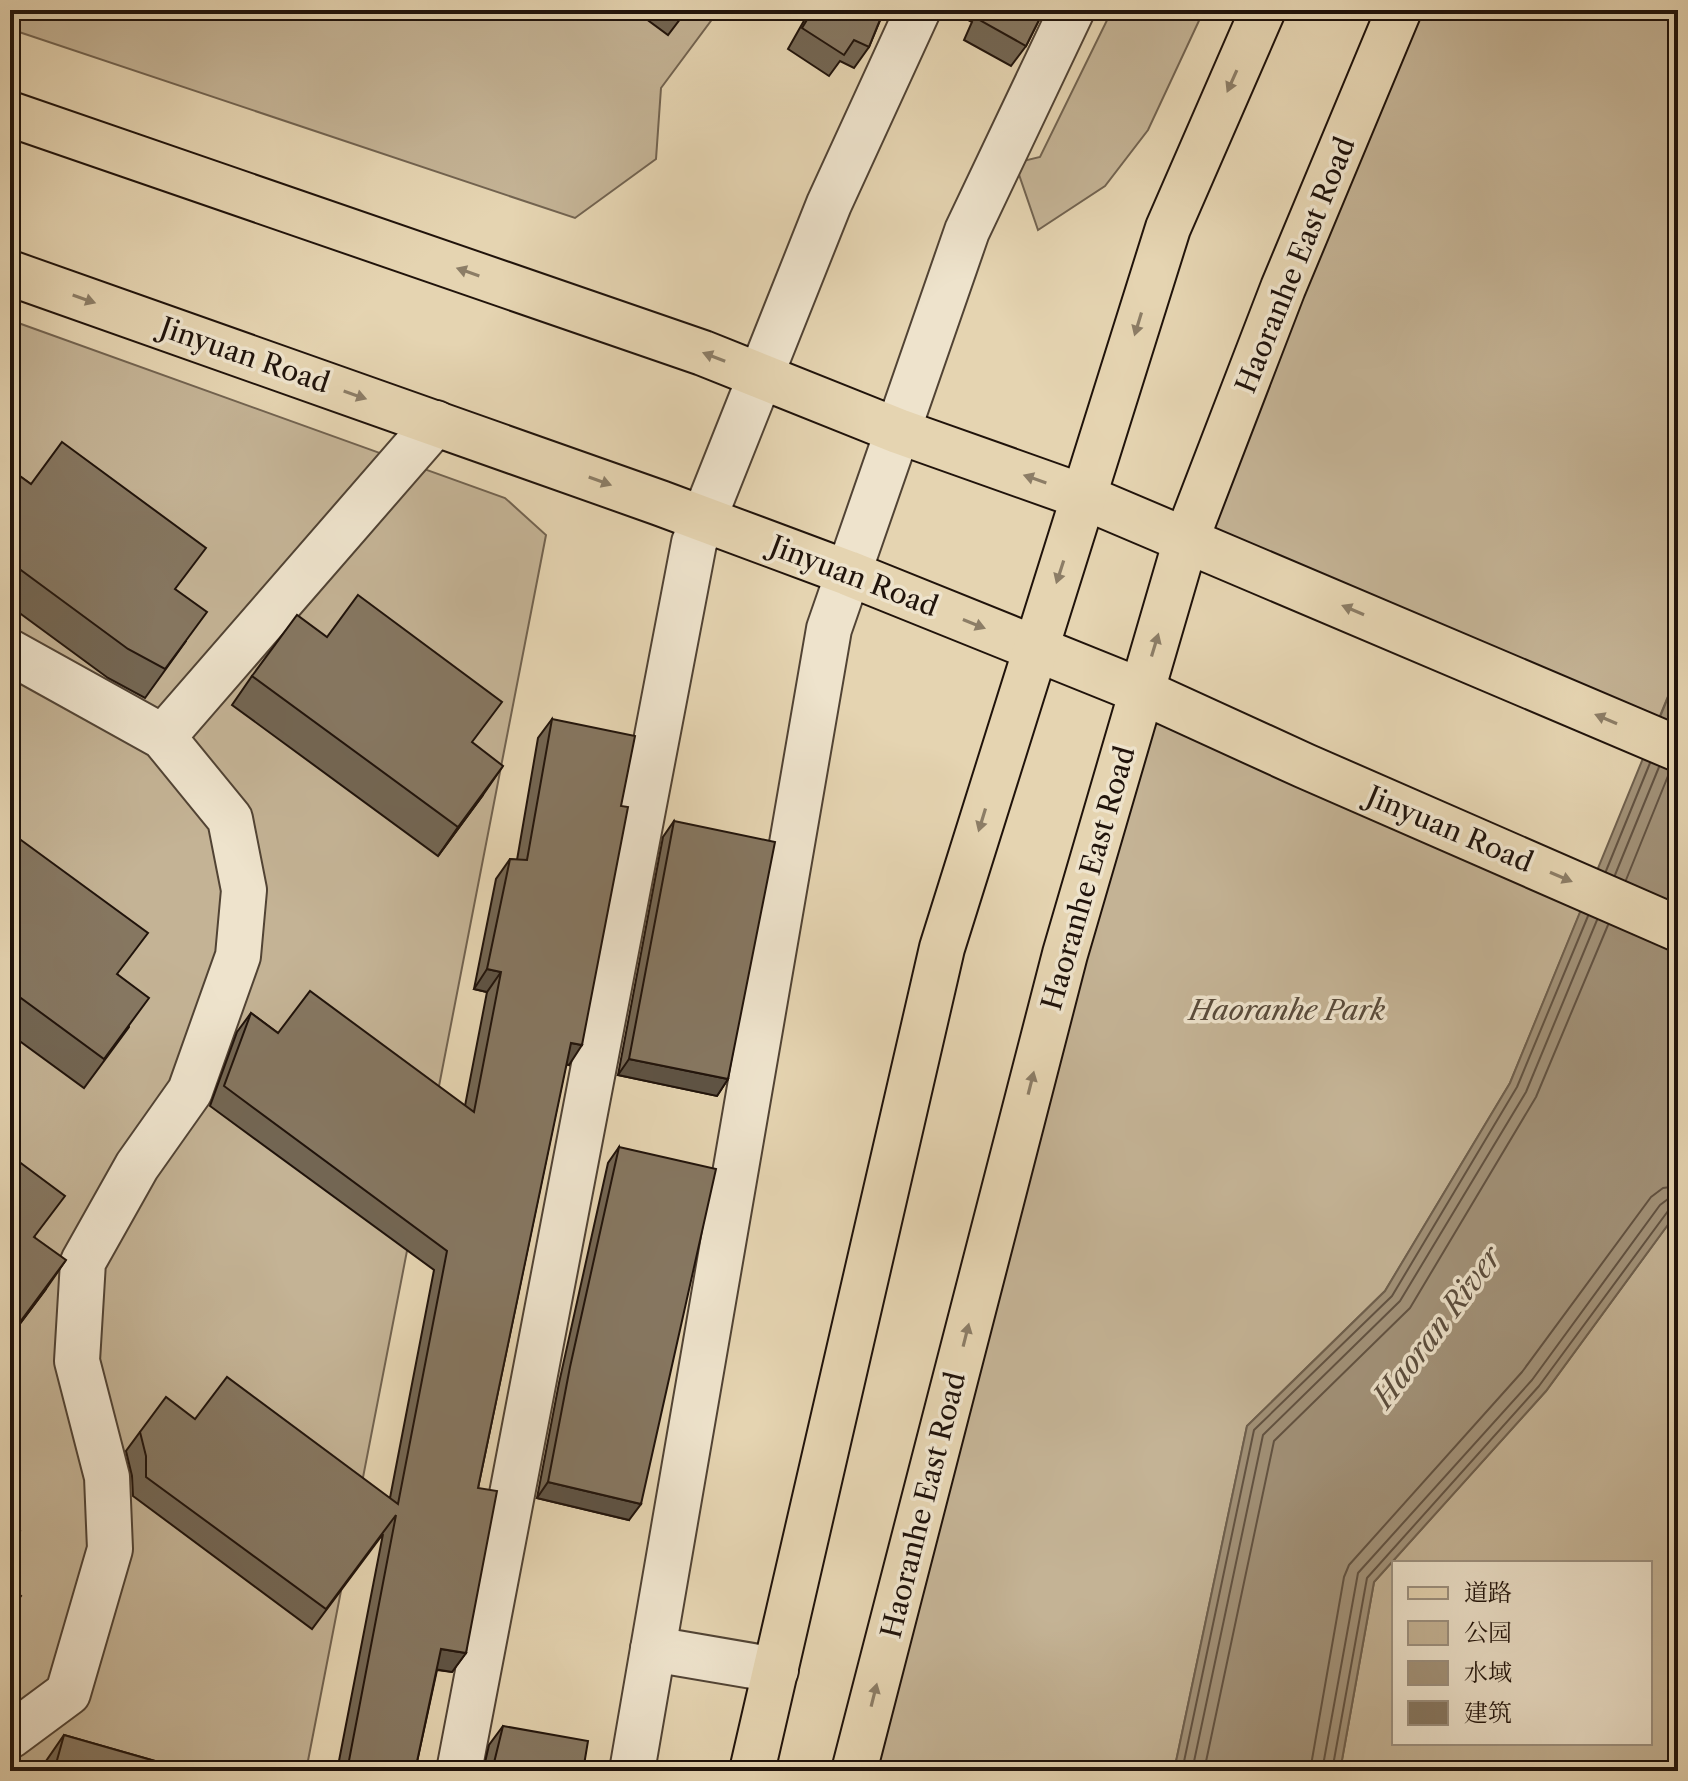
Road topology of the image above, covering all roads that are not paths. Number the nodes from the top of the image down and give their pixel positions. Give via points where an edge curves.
1 (918, 10) edge
2 (1072, 10) edge
3 (1263, 10) edge
4 (1399, 10) edge
5 (10, 114) edge
6 (10, 273) edge
7 (761, 376) junction
8 (436, 423) junction
9 (898, 431) junction
10 (1084, 497) junction
11 (704, 519) junction
12 (1186, 540) junction
13 (848, 573) junction
14 (1036, 650) junction
15 (10, 652) edge
16 (1141, 691) junction
17 (163, 737) junction
18 (1678, 749) edge
19 (1678, 929) edge
20 (653, 1649) junction
21 (776, 1670) junction
22 (10, 1736) edge
23 (459, 1771) edge
24 (632, 1771) edge
25 (752, 1771) edge
26 (854, 1771) edge

1 - 7 street via 829,204
2 - 9 street via 967,231
3 -> 10 main road via 1168,228
4 - 12 main road, Haoranhe East Road
7 -> 5 main road
6 -> 8 main road, Jinyuan Road
7 - 9 main road
7 - 11 street
8 -> 11 main road, Jinyuan Road
8 - 17 street
10 -> 9 main road
9 - 13 street
10 - 12 main road
10 -> 14 main road
11 - 13 main road, Jinyuan Road
11 - 23 street via 694,543
16 -> 12 main road, Haoranhe East Road
18 -> 12 main road
13 -> 14 main road, Jinyuan Road
13 - 20 street via 829,629
14 - 16 main road, Jinyuan Road
14 -> 21 main road via 942,948
15 - 17 street
16 -> 19 main road, Jinyuan Road
26 -> 16 main road, Haoranhe East Road via 1065,954
17 - 22 street via 230,819 244,890 238,956 190,1091 137,1166 83,1262 77,1361 107,1477 110,1549 68,1693
20 - 21 street
20 - 24 street
21 - 25 main road

